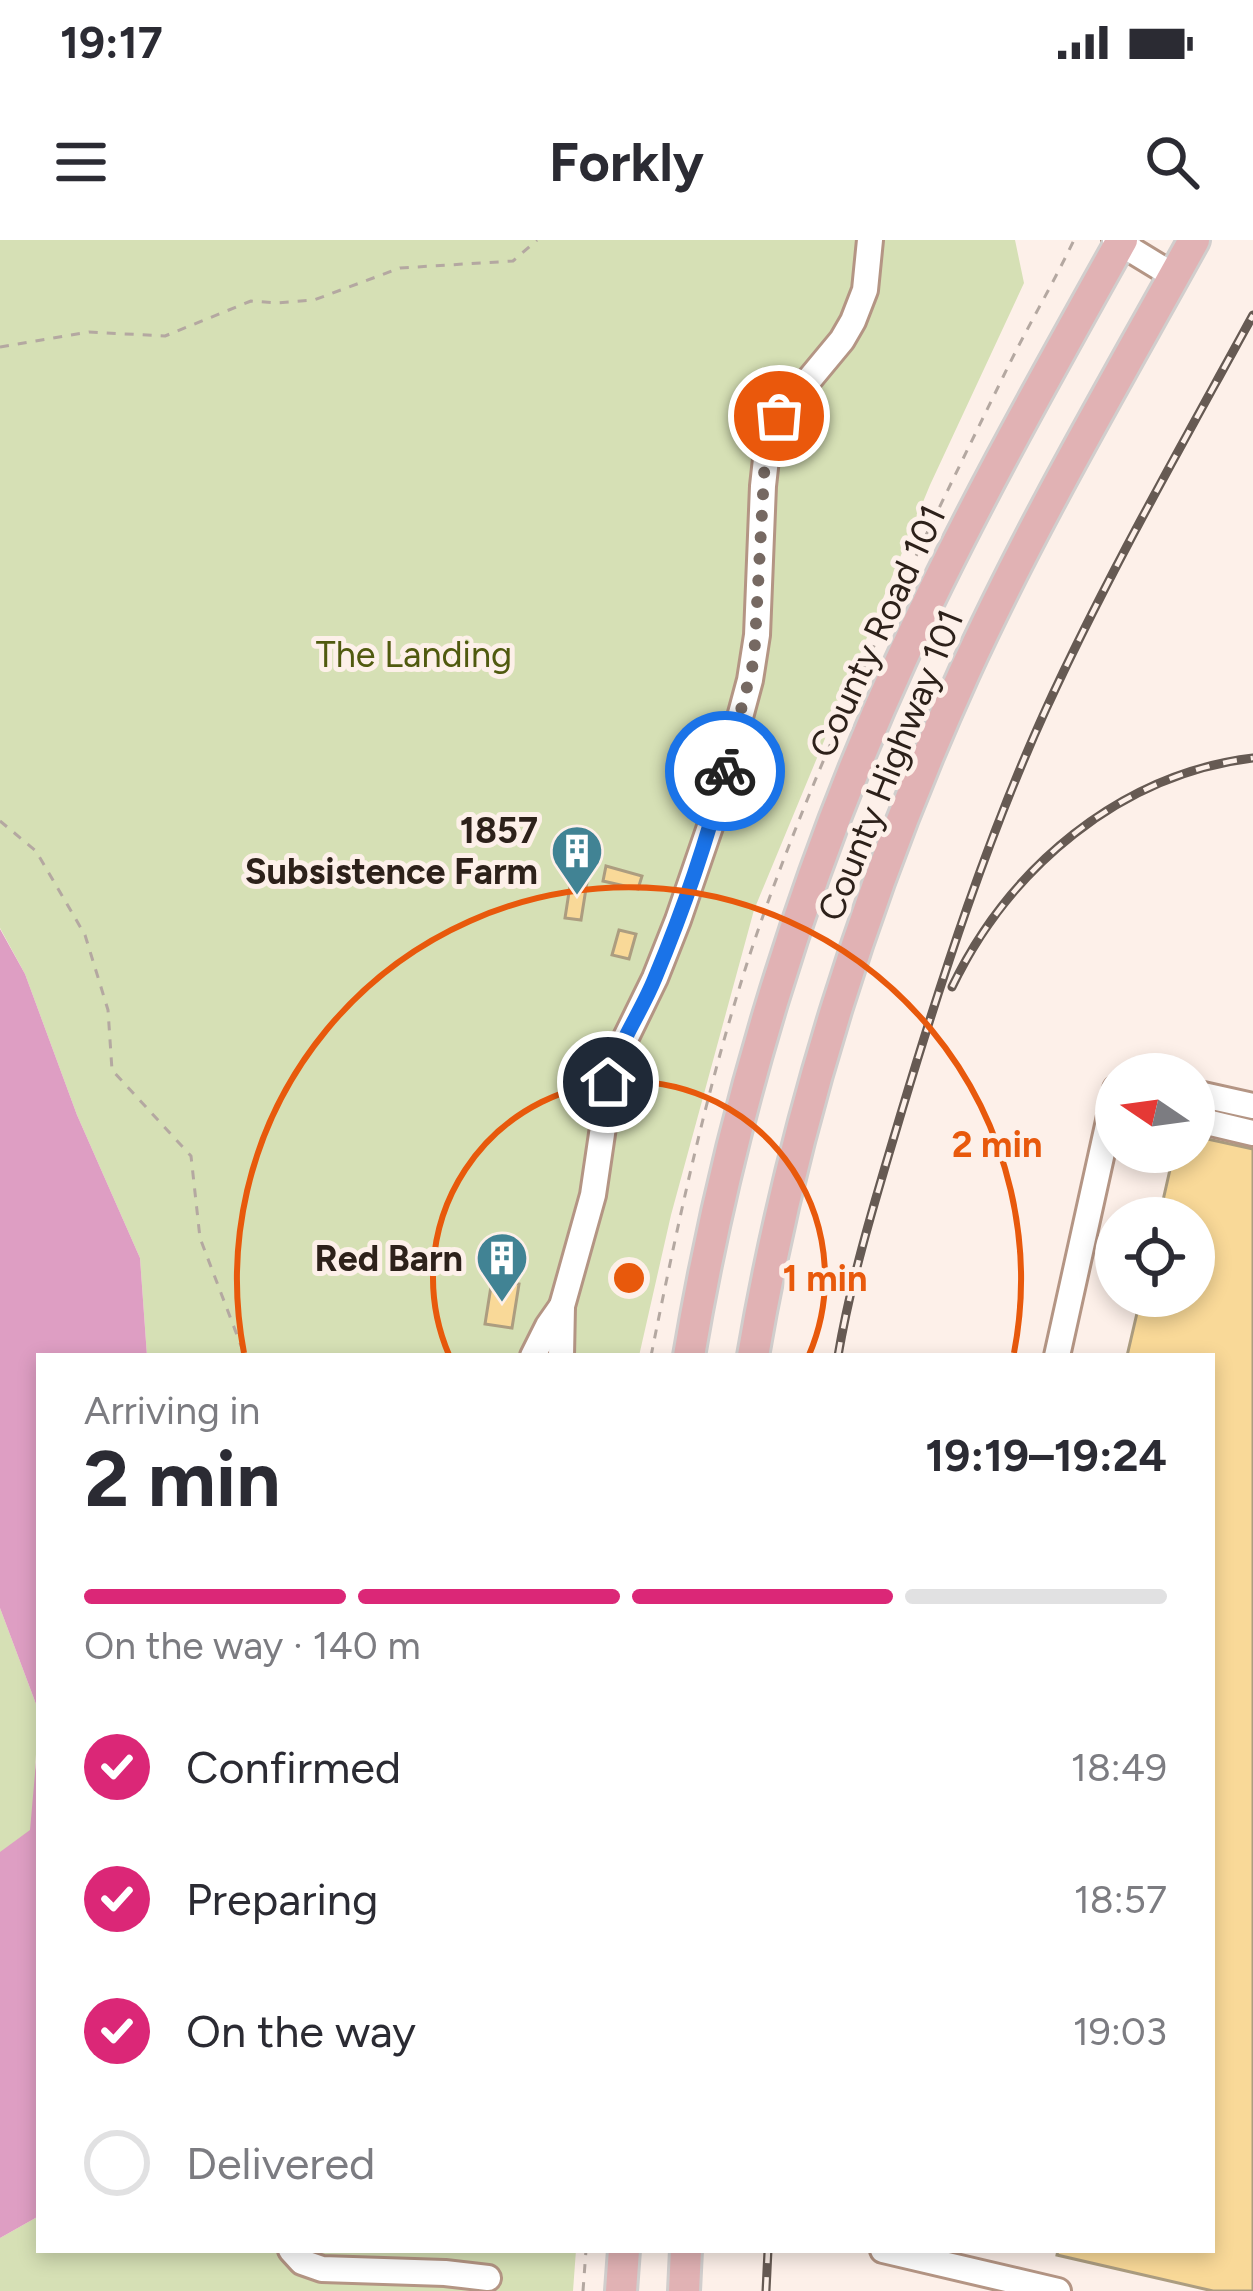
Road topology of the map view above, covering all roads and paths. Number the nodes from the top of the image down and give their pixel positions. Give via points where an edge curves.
1 (537, 240) edge
2 (870, 240) edge
3 (1194, 240) edge
4 (1119, 241) edge
5 (1174, 276) junction
6 (0, 347) edge
7 (0, 820) edge
8 (1215, 1098) edge
9 (1253, 1106) edge
10 (1215, 1124) edge
11 (1253, 1132) edge
12 (1097, 1173) edge
13 (562, 1306) junction
14 (244, 1353) edge
15 (534, 1353) edge
16 (561, 1353) edge
17 (690, 1353) edge
18 (754, 1353) edge
19 (1058, 1353) edge
20 (294, 2253) edge
21 (490, 2253) edge
22 (586, 2253) edge
23 (623, 2253) edge
24 (686, 2253) edge
25 (896, 2253) edge
26 (488, 2284) edge
27 (583, 2291) edge
28 (621, 2291) edge
29 (684, 2291) edge
30 (1058, 2291) edge

1 - 6 path via 513,261 400,268 314,300 251,301 164,336 89,332
2 - 13 street via 853,321 768,442 750,680 678,920 612,1066 593,1195
3 - 5 main road, County Highway 101
4 - 5 street
4 - 17 main road, County Road 101 via 956,546 871,729 762,1038
5 - 18 main road, County Highway 101 via 1008,582 921,772 813,1094
7 - 14 path via 36,851 85,935 108,1010 112,1070 191,1156 200,1238
8 - 9 street
10 - 11 street
12 - 19 street
13 - 15 street
13 - 16 street
20 - 26 street via 322,2269 445,2273
21 - 26 street
22 - 27 path
23 - 28 main road
24 - 29 main road
25 - 30 street

